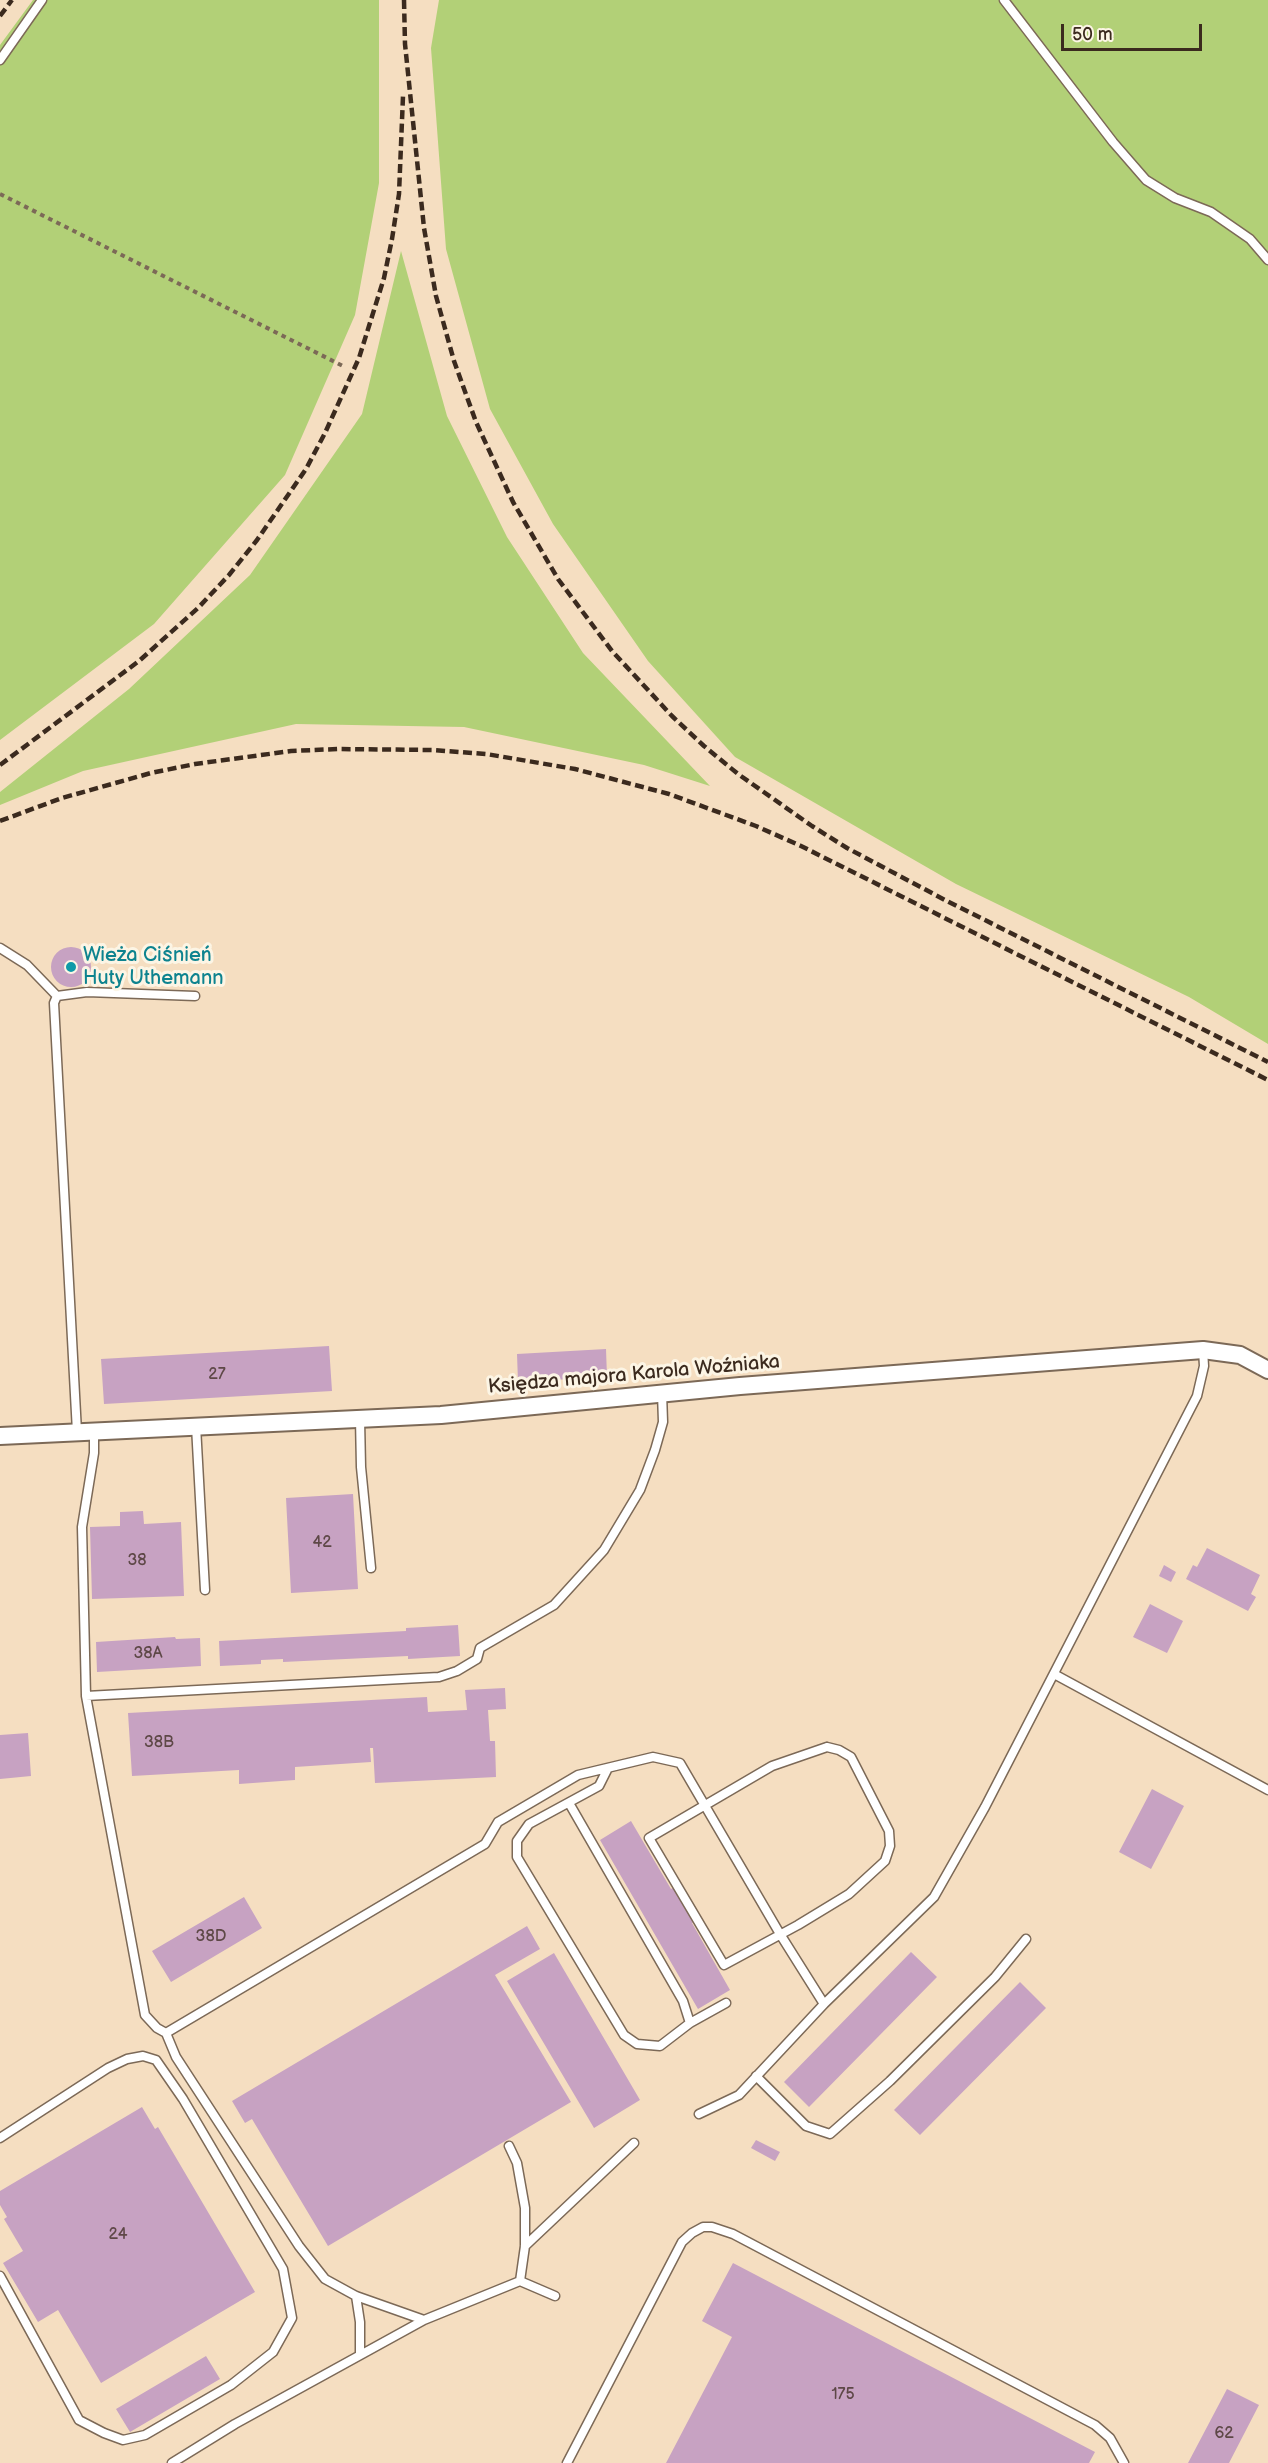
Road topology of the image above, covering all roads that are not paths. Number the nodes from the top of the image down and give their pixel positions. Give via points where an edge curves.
1 (42, 0) edge
2 (1004, 0) edge
3 (0, 60) edge
4 (1268, 260) edge
5 (0, 948) edge
6 (57, 996) junction
7 (195, 996) dead end
8 (1203, 1350) junction
9 (1268, 1370) edge
10 (662, 1393) junction
11 (360, 1419) junction
12 (196, 1426) junction
13 (85, 1432) junction
14 (0, 1436) edge
15 (370, 1568) dead end
16 (205, 1590) dead end
17 (1054, 1674) junction
18 (86, 1696) junction
19 (608, 1768) junction
20 (1268, 1790) edge
21 (569, 1803) junction
22 (705, 1804) junction
23 (780, 1934) junction
24 (1026, 1939) dead end
25 (726, 2003) dead end
26 (824, 2004) junction
27 (690, 2023) junction
28 (166, 2033) junction
29 (756, 2076) junction
30 (699, 2114) dead end
31 (0, 2138) edge
32 (634, 2143) dead end
33 (509, 2146) dead end
34 (525, 2246) junction
35 (0, 2276) edge
36 (520, 2281) junction
37 (356, 2296) junction
38 (555, 2296) dead end
39 (424, 2320) junction
40 (360, 2355) junction
41 (171, 2463) edge
42 (567, 2463) edge
43 (1124, 2463) edge

1 - 3 lane
2 - 4 lane via 1146,180 1175,198 1211,212 1250,239
5 - 6 lane via 27,965
6 - 7 lane via 87,992
6 - 13 lane via 54,1003
8 - 9 street, Księdza majora Karola Woźniaka via 1240,1355
8 - 10 street, Księdza majora Karola Woźniaka
8 - 17 lane via 1204,1366 1197,1396
10 - 11 street, Księdza majora Karola Woźniaka
10 - 18 lane via 663,1422 655,1450 640,1490 604,1550 554,1605 480,1648 477,1659 457,1671 439,1677
11 - 12 street, Księdza majora Karola Woźniaka
11 - 15 lane
12 - 13 street, Księdza majora Karola Woźniaka
12 - 16 lane
13 - 14 street, Księdza majora Karola Woźniaka
13 - 18 lane via 94,1453 82,1527
17 - 20 lane
17 - 26 lane via 934,1897
18 - 28 lane via 145,2015
19 - 21 lane via 599,1786
19 - 22 lane via 653,1756 680,1763
19 - 28 lane via 578,1775 498,1822 485,1844
21 - 27 lane via 683,2001
21 - 27 lane via 529,1824 517,1841 517,1857 624,2035 637,2044 660,2046
22 - 23 lane
22 - 23 lane via 650,1838 724,1965
22 - 23 lane via 772,1766 827,1748 851,1757 889,1831 885,1861 849,1894
23 - 26 lane
24 - 29 lane via 995,1977 830,2134 806,2126
25 - 27 lane
26 - 29 lane
28 - 37 lane via 176,2056 299,2246 325,2279
29 - 30 lane via 739,2095
31 - 35 lane via 108,2068 143,2056 156,2060 283,2270 292,2318 273,2352 231,2385 145,2435 123,2440 79,2420
32 - 34 lane
33 - 34 lane via 517,2163 525,2208
34 - 36 lane
36 - 38 lane
36 - 39 lane
37 - 39 lane
37 - 40 lane
39 - 40 lane
40 - 41 lane
42 - 43 lane via 682,2242 703,2227 733,2234 1095,2425 1110,2438

